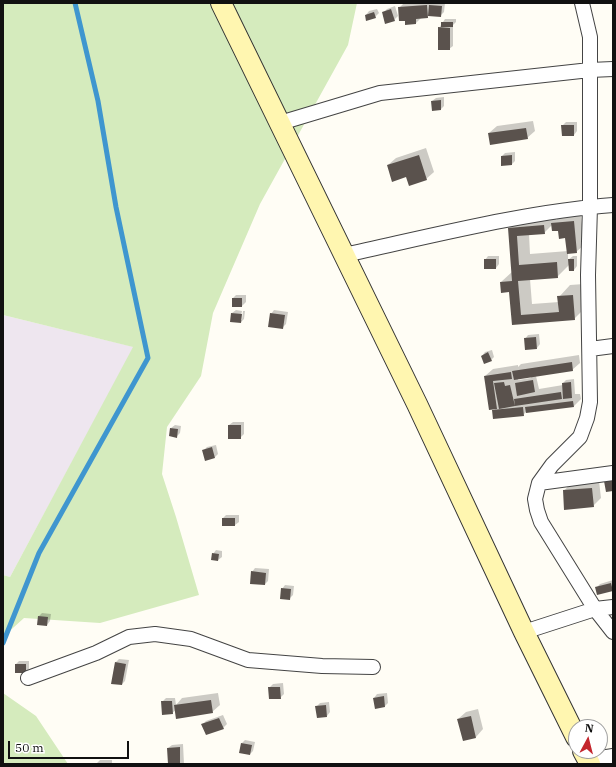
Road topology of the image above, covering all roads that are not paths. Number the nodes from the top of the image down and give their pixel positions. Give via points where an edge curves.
1 (221, 3) edge
2 (582, 3) edge
3 (613, 69) edge
4 (590, 70) junction
5 (280, 123) junction
6 (613, 205) edge
7 (590, 207) junction
8 (344, 255) junction
9 (613, 346) edge
10 (590, 349) junction
11 (613, 474) edge
12 (539, 483) junction
13 (613, 607) edge
14 (595, 609) junction
15 (524, 632) junction
16 (613, 632) edge
17 (373, 667) dead end
18 (28, 678) dead end
19 (568, 721) edge

1 - 5 main road
2 - 4 street via 590,37
3 - 4 street
4 - 5 street via 380,93
4 - 7 street
5 - 8 main road
6 - 7 street
7 - 8 street via 510,220
7 - 10 street
8 - 15 main road
9 - 10 street
10 - 12 street via 590,402 583,430 580,437 552,465
11 - 12 street
12 - 14 street via 535,499 541,522
13 - 14 street
14 - 15 street
14 - 16 street
15 - 19 main road
17 - 18 street via 315,666 248,660 191,639 155,634 129,637 96,653

